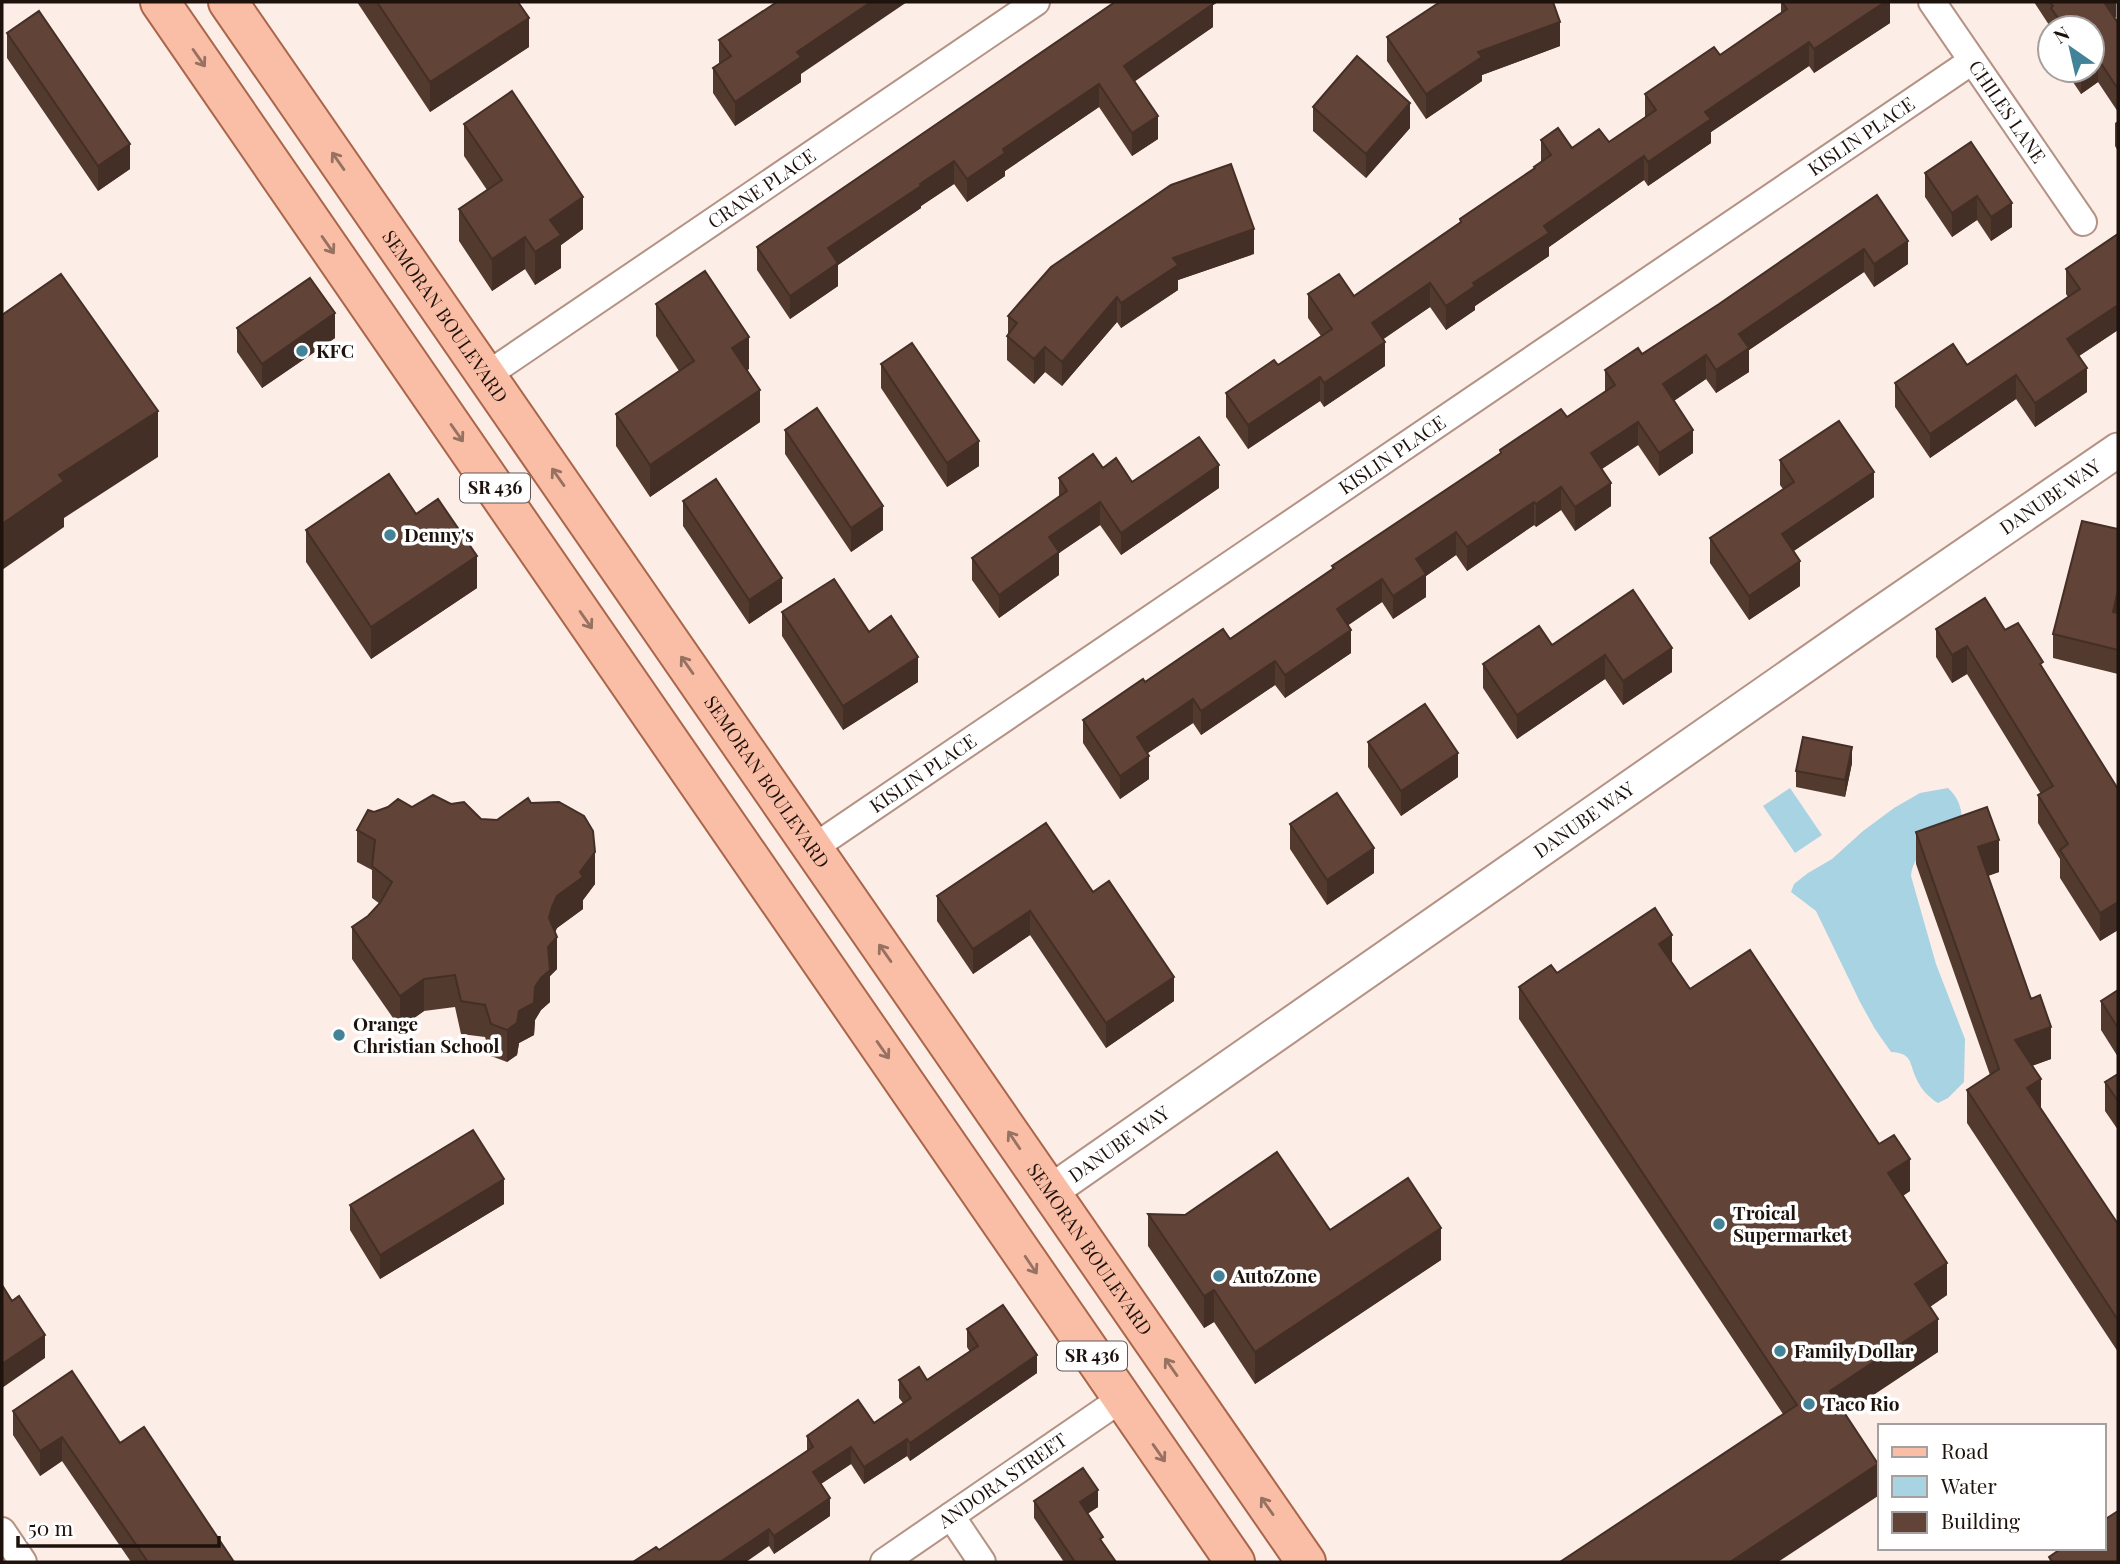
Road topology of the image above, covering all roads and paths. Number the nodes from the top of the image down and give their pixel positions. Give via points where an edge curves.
1 (160, 2) edge
2 (228, 2) edge
3 (1036, 2) edge
4 (1932, 2) edge
5 (1972, 61) junction
6 (2083, 222) dead end
7 (487, 375) junction
8 (2118, 450) edge
9 (813, 848) junction
10 (951, 1148) junction
11 (1050, 1192) junction
12 (998, 1217) junction
13 (1095, 1257) junction
14 (1121, 1399) junction
15 (951, 1517) junction
16 (2, 1531) edge
17 (23, 1562) edge
18 (884, 1562) edge
19 (982, 1562) edge
20 (1235, 1562) edge
21 (1306, 1562) edge

1 -> 10 main road, SR 436
7 -> 2 main road, SEMORAN BOULEVARD / SR 436
3 - 7 street, CRANE PLACE
4 - 5 street, CHILES LANE
5 - 6 street, CHILES LANE
5 - 9 street, KISLIN PLACE
9 -> 7 main road, SEMORAN BOULEVARD / SR 436
8 - 11 street, DANUBE WAY
11 -> 9 main road, SEMORAN BOULEVARD / SR 436
10 - 11 main road via 988,1177 1023,1190
10 - 12 main road, SR 436
11 - 13 main road, SEMORAN BOULEVARD / SR 436
12 - 13 main road via 1027,1214 1053,1222
12 -> 14 main road, SR 436
21 -> 13 main road, SEMORAN BOULEVARD / SR 436
14 - 15 street, ANDORA STREET
14 -> 20 main road, SR 436
15 - 18 street, ANDORA STREET
15 - 19 street
16 - 17 street

